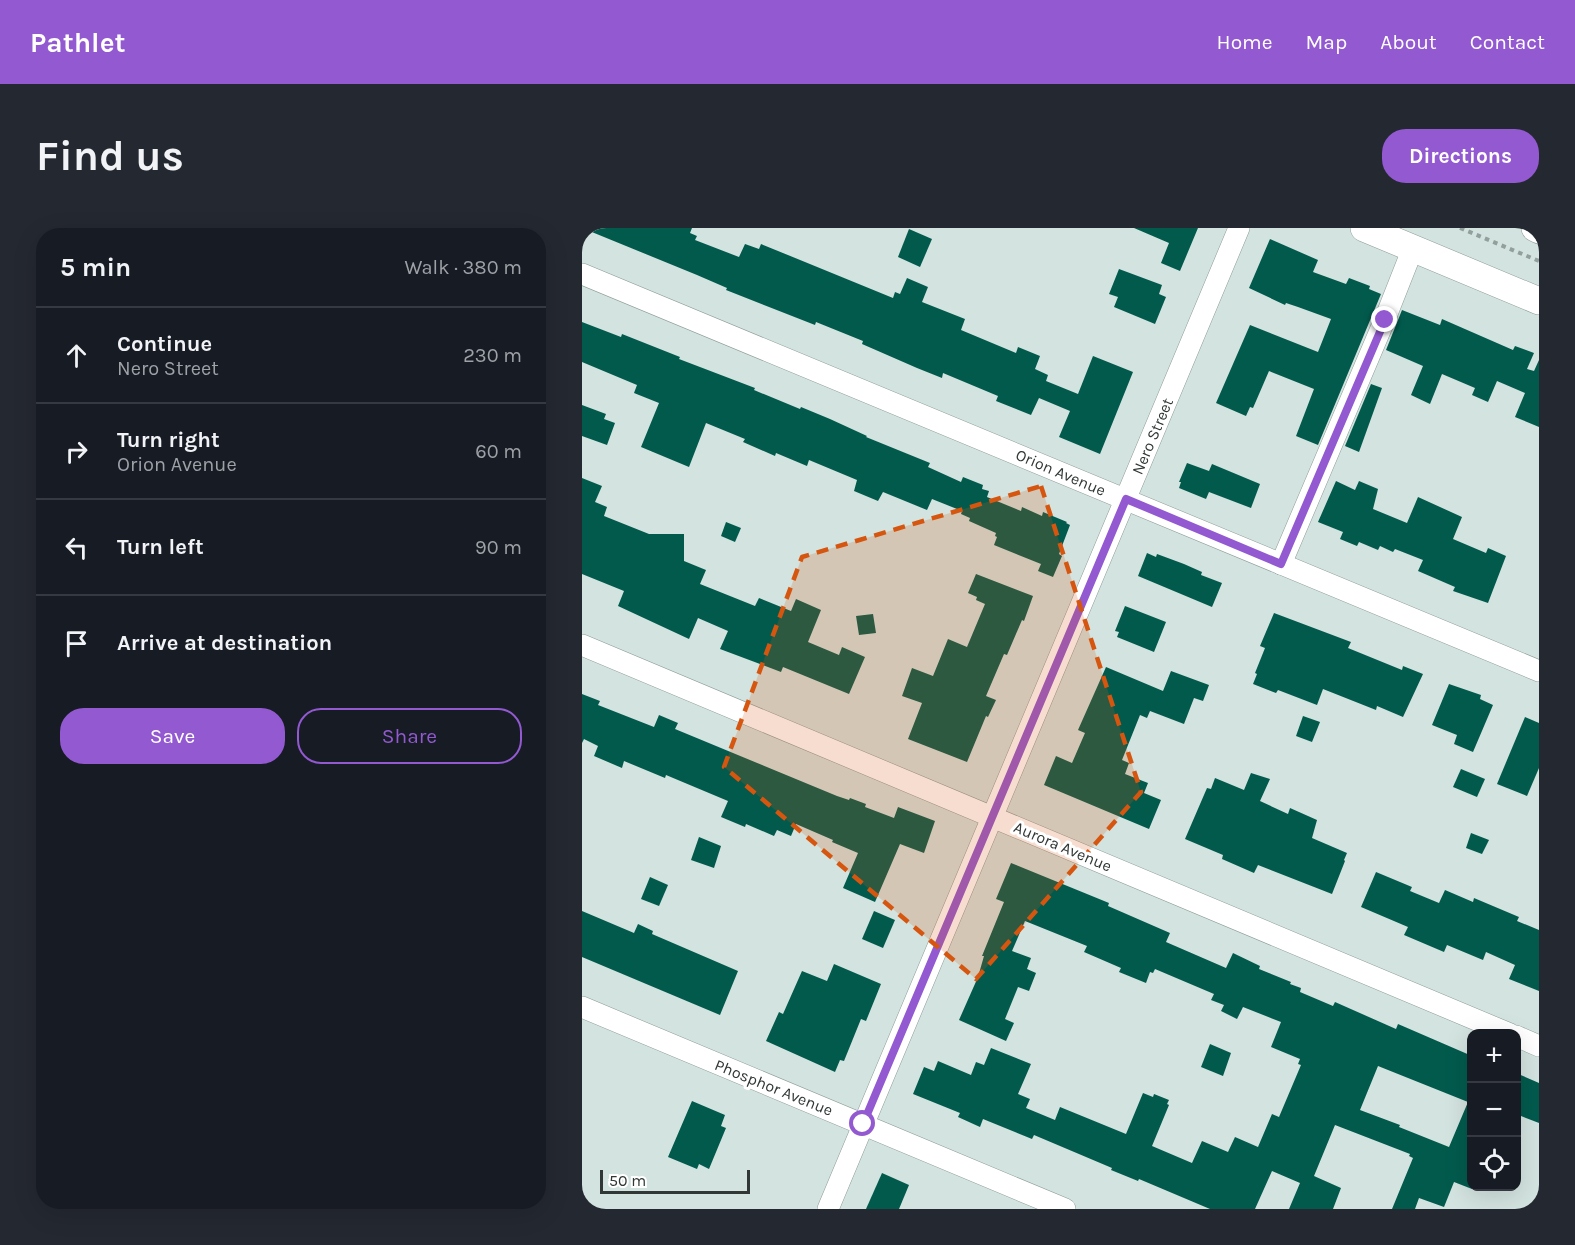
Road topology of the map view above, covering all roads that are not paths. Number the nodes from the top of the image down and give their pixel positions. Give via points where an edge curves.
1 (1239, 228) edge
2 (1364, 228) edge
3 (1413, 248) junction
4 (582, 274) edge
5 (1539, 301) edge
6 (1126, 499) junction
7 (1281, 564) junction
8 (582, 645) edge
9 (1539, 671) edge
10 (993, 817) junction
11 (582, 1007) edge
12 (1498, 1029) edge
13 (1521, 1038) edge
14 (1539, 1046) edge
15 (863, 1124) junction
16 (828, 1209) edge
17 (1065, 1209) edge

1 - 6 street, Nero Street
2 - 3 main road
3 - 5 main road
3 - 7 street
4 - 6 street, Orion Avenue
6 - 7 street, Orion Avenue
6 - 10 street, Nero Street
7 - 9 street, Orion Avenue
8 - 10 street, Aurora Avenue
10 - 12 street, Aurora Avenue
10 - 15 street, Nero Street
11 - 15 street, Phosphor Avenue
13 - 14 street
15 - 16 street, Nero Street
15 - 17 street, Phosphor Avenue

